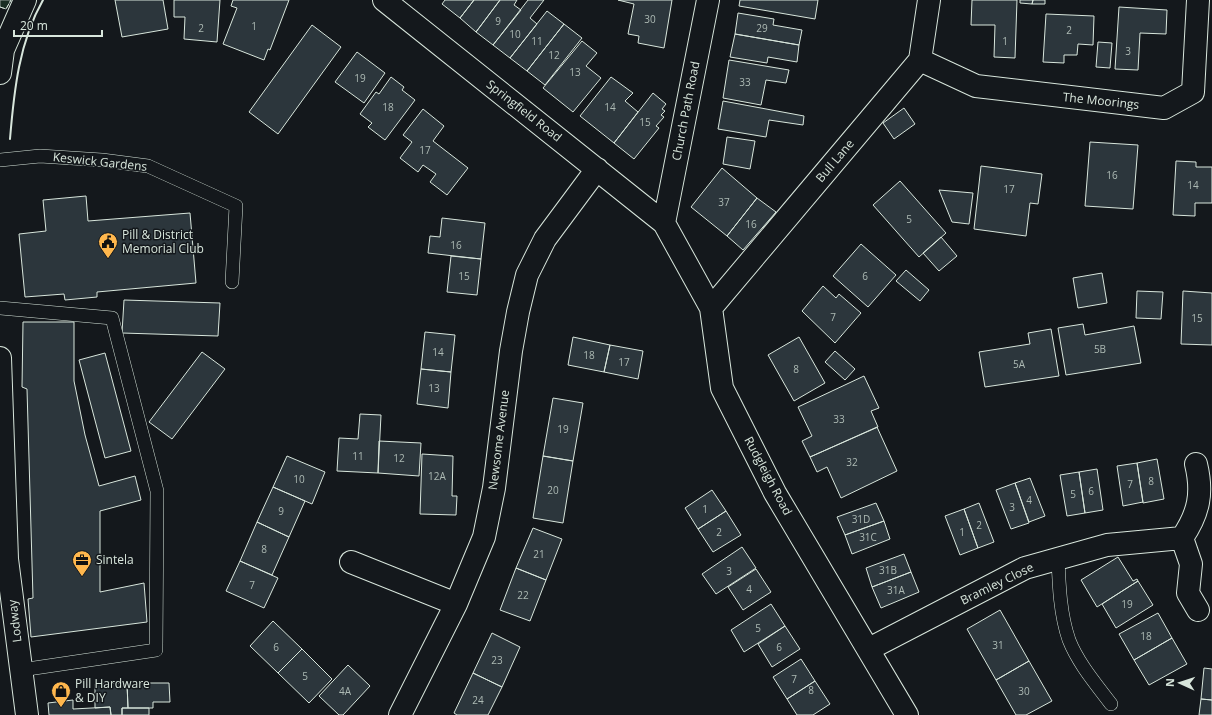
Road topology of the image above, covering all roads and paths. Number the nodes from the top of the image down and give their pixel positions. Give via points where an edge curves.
1 (25, 0) edge
2 (384, 0) edge
3 (708, 0) edge
4 (928, 0) edge
5 (1198, 0) edge
6 (2, 50) edge
7 (920, 60) junction
8 (0, 73) edge
9 (0, 160) edge
10 (597, 169) junction
11 (664, 223) junction
12 (232, 282) dead end
13 (0, 308) edge
14 (711, 308) junction
15 (0, 358) edge
16 (1196, 464) dead end
17 (1182, 538) junction
18 (1058, 558) junction
19 (4, 559) edge
20 (351, 562) dead end
21 (456, 604) junction
22 (1198, 610) dead end
23 (869, 649) junction
24 (21, 670) junction
25 (1111, 704) dead end
26 (27, 715) edge
27 (400, 715) edge
28 (907, 715) edge

1 - 6 street
2 - 10 street, Springfield Road
3 - 11 street, Church Path Road
4 - 7 street
5 - 7 street, The Moorings via 1193,92 1164,108 976,86
6 - 8 street
7 - 14 street, Bull Lane
9 - 12 lane, Keswick Gardens via 40,156 148,166 236,206
10 - 11 street, Springfield Road
10 - 21 street, Newsome Avenue via 545,239 527,275 511,351 494,488 484,537
11 - 14 street, Rudgleigh Road
13 - 24 lane via 112,318 156,491 156,650
14 - 23 street, Rudgleigh Road via 722,388 775,493
15 - 19 street, Lodway
16 - 17 street via 1200,494 1193,523
17 - 18 street, Bramley Close via 1106,545
17 - 22 street via 1190,564 1188,593
18 - 23 street, Bramley Close via 1025,568
18 - 25 lane via 1060,597 1069,640
19 - 24 street, Lodway
20 - 21 street
21 - 27 street, Newsome Avenue
23 - 28 street, Rudgleigh Road
24 - 26 street, Lodway

